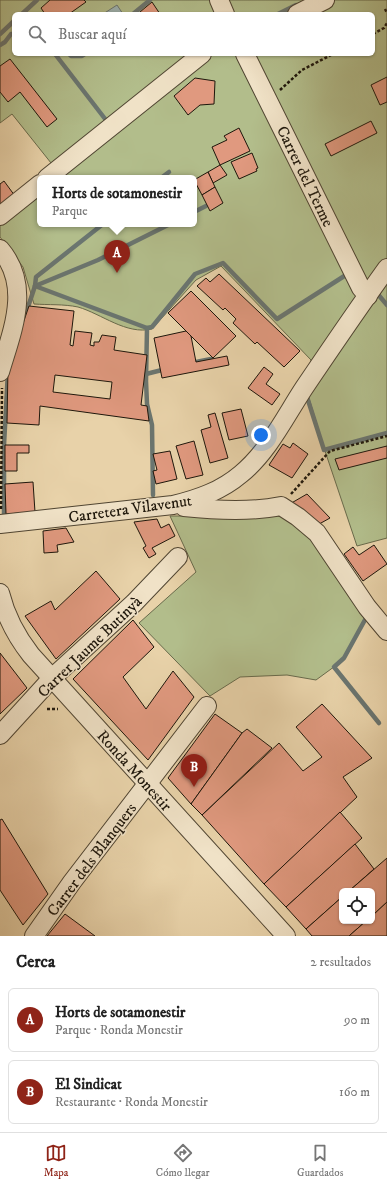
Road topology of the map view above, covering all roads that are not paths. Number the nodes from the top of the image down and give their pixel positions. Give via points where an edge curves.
1 (219, 0) edge
2 (325, 0) edge
3 (224, 12) edge
4 (302, 12) edge
5 (200, 56) edge
6 (246, 56) edge
7 (51, 175) edge
8 (37, 186) edge
9 (0, 216) edge
10 (0, 249) edge
11 (387, 268) edge
12 (368, 296) junction
13 (0, 372) edge
14 (173, 506) junction
15 (0, 524) edge
16 (178, 557) dead end
17 (0, 593) edge
18 (387, 631) edge
19 (52, 678) junction
20 (207, 706) dead end
21 (0, 735) edge
22 (147, 784) junction
23 (34, 936) edge
24 (286, 936) edge

1 - 3 street
2 - 4 street
5 - 7 street
6 - 12 street, Carrer del Terme via 361,288
8 - 9 street
10 - 13 street via 10,260 17,284 18,302
11 - 12 street, Carretera Vilavenut
12 - 14 street, Carretera Vilavenut via 250,466 215,492
14 - 15 street, Carretera Vilavenut
14 - 18 street via 281,506 317,533 367,607
16 - 19 street, Carrer Jaume Butinyà via 134,603
17 - 19 street, Ronda Monestir via 9,622 19,640
19 - 21 street, Carrer Jaume Butinyà
19 - 22 street, Ronda Monestir
20 - 22 street, Carrer dels Blanquers
22 - 23 street, Carrer dels Blanquers
22 - 24 street, Ronda Monestir

